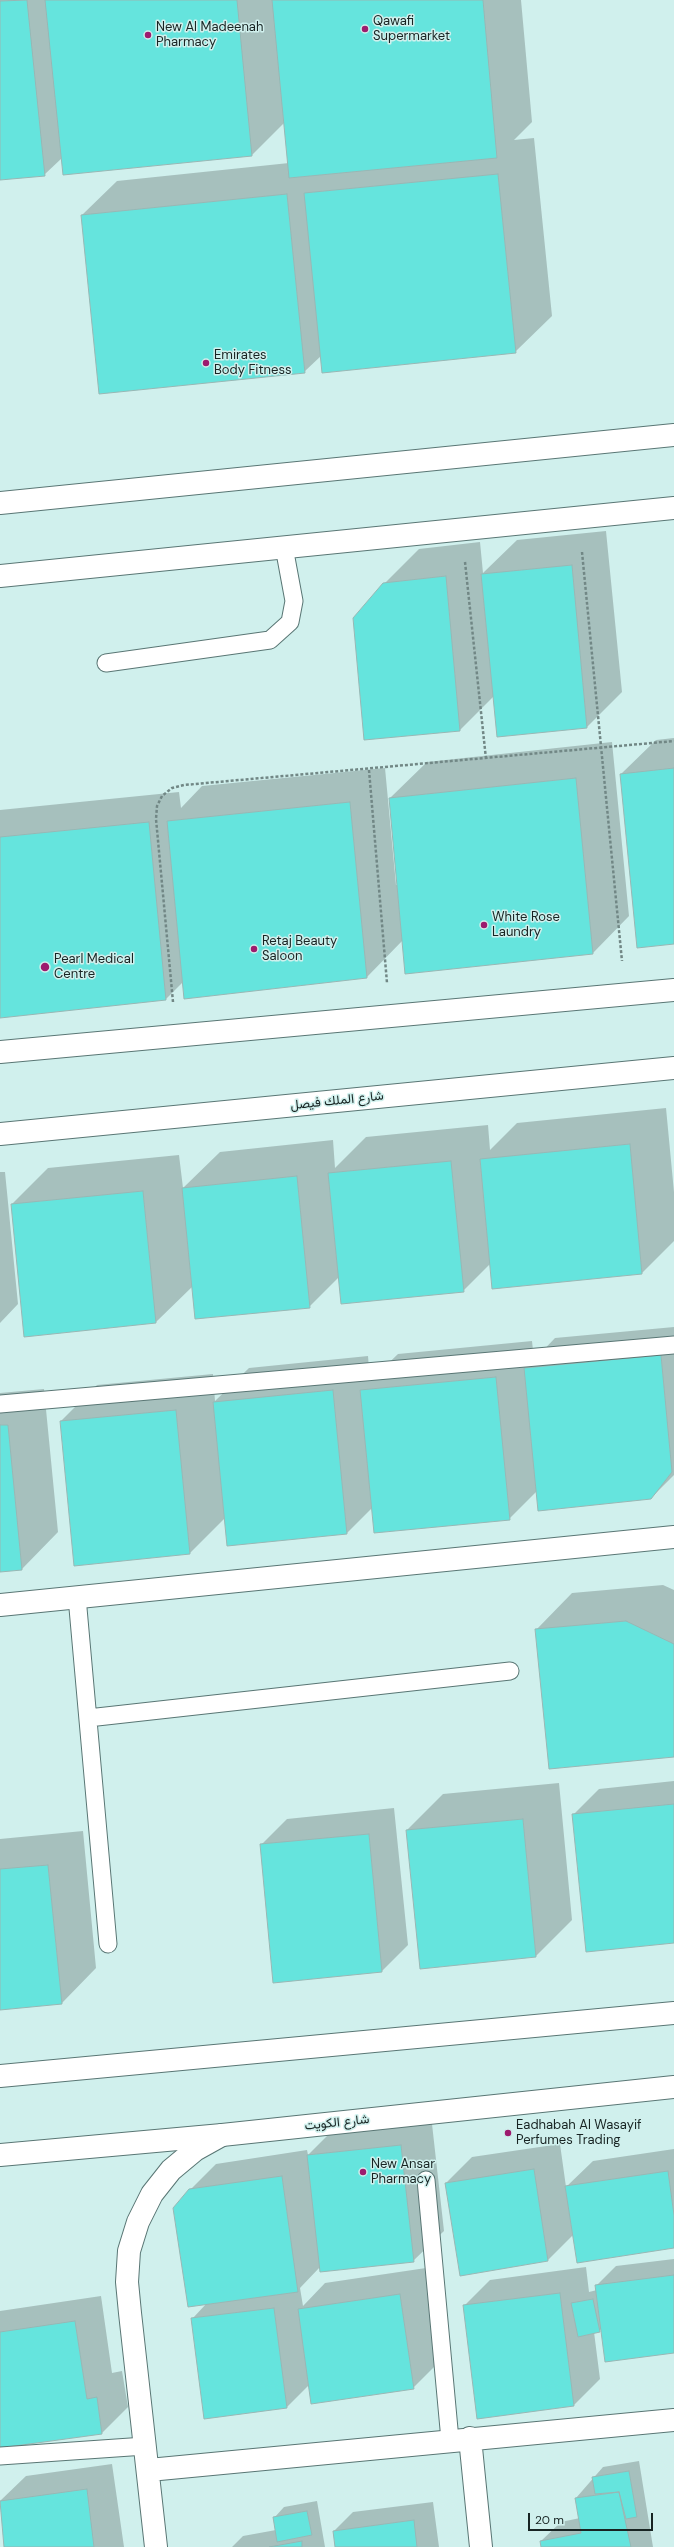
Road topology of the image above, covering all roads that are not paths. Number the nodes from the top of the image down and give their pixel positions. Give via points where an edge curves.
1 (674, 435) edge
2 (0, 503) edge
3 (674, 508) edge
4 (284, 548) junction
5 (0, 576) edge
6 (106, 663) dead end
7 (674, 990) edge
8 (0, 1052) edge
9 (674, 1068) edge
10 (0, 1134) edge
11 (674, 1345) edge
12 (0, 1404) edge
13 (674, 1538) edge
14 (77, 1597) junction
15 (0, 1605) edge
16 (510, 1670) dead end
17 (88, 1718) junction
18 (108, 1944) dead end
19 (673, 2012) edge
20 (0, 2076) edge
21 (674, 2087) edge
22 (222, 2135) junction
23 (0, 2154) edge
24 (426, 2180) dead end
25 (674, 2420) edge
26 (460, 2439) junction
27 (145, 2446) junction
28 (0, 2456) edge
29 (148, 2470) junction
30 (156, 2547) edge
31 (482, 2547) edge

1 - 2 street
3 - 4 street
4 - 5 street
4 - 6 lane via 294,601 290,622 270,640
7 - 8 street
9 - 10 street, شارع الملك فيصل
11 - 12 lane
13 - 14 street
14 - 15 street
14 - 17 lane
16 - 17 lane
17 - 18 lane
19 - 20 street
21 - 22 street, شارع الكويت
22 - 23 street, شارع الكويت
22 - 27 street via 195,2150 166,2176 152,2194 138,2222 129,2251 128,2290
24 - 26 lane
25 - 26 street
26 - 29 street
26 - 31 street
27 - 28 lane
27 - 29 street
29 - 30 street

